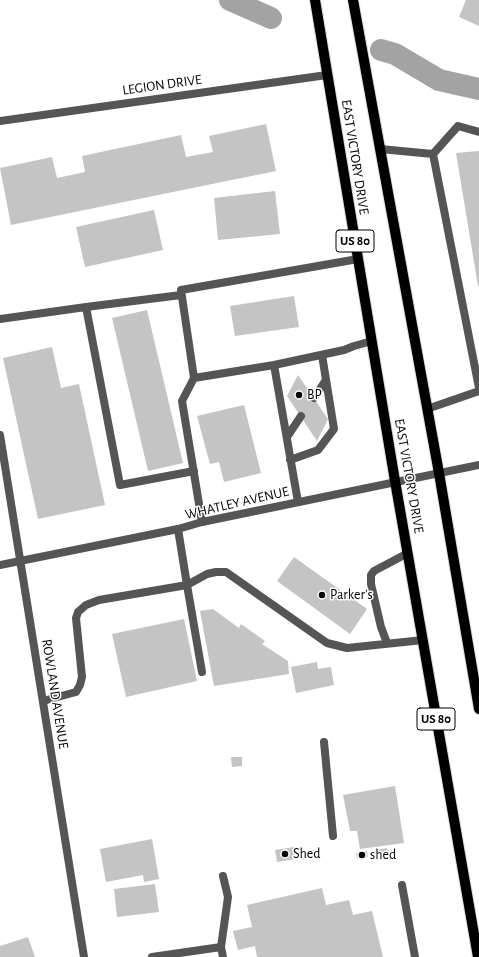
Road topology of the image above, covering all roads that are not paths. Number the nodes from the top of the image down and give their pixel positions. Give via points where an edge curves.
1 (315, 0) edge
2 (353, 0) edge
3 (328, 75) junction
4 (0, 121) edge
5 (479, 132) edge
6 (380, 149) junction
7 (433, 154) junction
8 (358, 259) junction
9 (181, 295) junction
10 (86, 307) junction
11 (0, 319) edge
12 (372, 341) junction
13 (322, 355) junction
14 (274, 365) junction
15 (194, 378) junction
16 (326, 380) junction
17 (479, 388) edge
18 (479, 391) edge
19 (314, 398) dead end
20 (427, 408) junction
21 (301, 416) dead end
22 (0, 435) edge
23 (287, 437) junction
24 (290, 460) junction
25 (479, 465) edge
26 (194, 471) junction
27 (439, 473) junction
28 (395, 481) junction
29 (298, 502) junction
30 (202, 522) junction
31 (178, 529) junction
32 (408, 553) junction
33 (20, 562) junction
34 (0, 565) edge
35 (187, 584) junction
36 (423, 640) junction
37 (387, 643) junction
38 (202, 672) dead end
39 (42, 701) junction
40 (479, 709) edge
41 (324, 742) dead end
42 (332, 836) dead end
43 (223, 876) dead end
44 (402, 885) dead end
45 (221, 947) junction
46 (84, 957) edge
47 (152, 957) edge
48 (223, 957) edge
49 (415, 957) edge
50 (478, 957) edge

1 - 3 main road, EAST VICTORY DRIVE / US 80
2 - 6 main road, EAST VICTORY DRIVE / US 80
3 - 4 street, LEGION DRIVE
3 - 8 main road, EAST VICTORY DRIVE / US 80
5 - 7 street via 458,126
6 - 7 street
6 - 20 main road, EAST VICTORY DRIVE / US 80
7 - 17 street
8 - 9 street via 180,290
8 - 12 main road, EAST VICTORY DRIVE / US 80
9 - 10 street
9 - 15 street
10 - 11 street
10 - 26 street via 120,485
12 - 13 street
12 - 28 main road, EAST VICTORY DRIVE / US 80
13 - 14 street
13 - 16 street
14 - 15 street
14 - 23 street
15 - 26 street via 182,401
16 - 19 street
16 - 24 street via 334,429 318,450
18 - 20 street
20 - 27 main road, EAST VICTORY DRIVE / US 80
21 - 23 street
22 - 33 street, ROWLAND AVENUE
23 - 24 street
24 - 29 street
25 - 27 street, WHATLEY AVENUE
26 - 30 street
27 - 28 street, WHATLEY AVENUE
27 - 40 main road, EAST VICTORY DRIVE / US 80
28 - 29 street, WHATLEY AVENUE
28 - 32 main road, EAST VICTORY DRIVE / US 80
29 - 30 street, WHATLEY AVENUE
30 - 31 street, WHATLEY AVENUE
31 - 33 street, WHATLEY AVENUE
31 - 35 street
32 - 36 main road, EAST VICTORY DRIVE / US 80
32 - 37 street via 371,575 381,627
33 - 34 street, WHATLEY AVENUE
33 - 39 street, ROWLAND AVENUE
35 - 37 street via 207,574 226,572 327,643 347,648
35 - 38 street
35 - 39 street via 99,600 86,605 78,612 76,618 82,677 80,685 76,692
36 - 37 street
36 - 50 main road, EAST VICTORY DRIVE / US 80
39 - 46 street, ROWLAND AVENUE
41 - 42 street
43 - 45 street via 228,897
44 - 49 street
45 - 47 street
45 - 48 street

